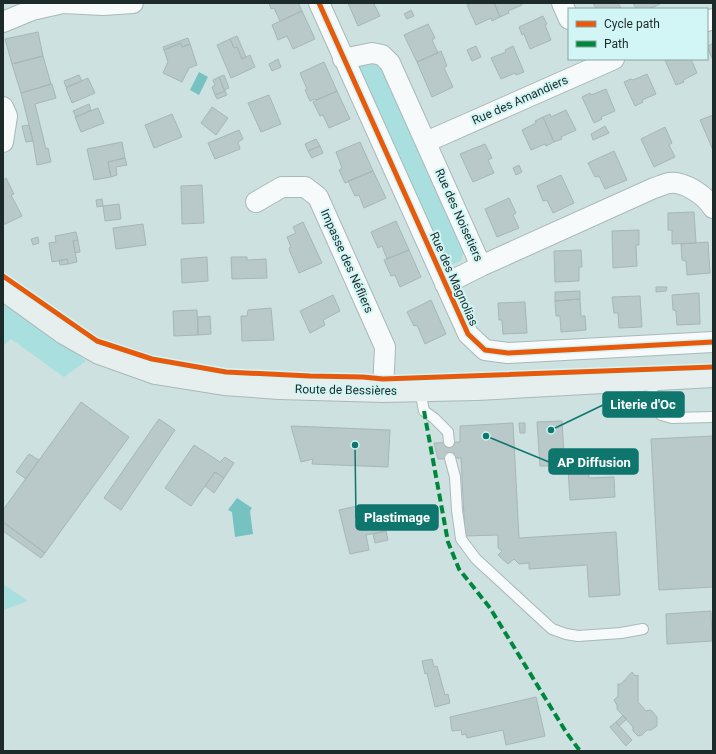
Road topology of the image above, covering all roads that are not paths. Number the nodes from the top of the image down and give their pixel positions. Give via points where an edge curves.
1 (133, 3) edge
2 (319, 3) edge
3 (562, 3) edge
4 (568, 17) edge
5 (3, 22) edge
6 (344, 59) junction
7 (609, 60) edge
8 (589, 64) edge
9 (3, 107) edge
10 (3, 142) edge
11 (426, 142) junction
12 (256, 202) dead end
13 (713, 208) edge
14 (481, 266) junction
15 (445, 284) junction
16 (3, 289) edge
17 (713, 342) edge
18 (713, 376) edge
19 (651, 379) junction
20 (420, 390) junction
21 (383, 391) junction
22 (713, 417) edge
23 (448, 442) dead end
24 (450, 458) dead end
25 (644, 629) dead end

1 - 5 street via 63,3 32,10
2 - 6 street, Rue des Magnolias
3 - 4 street
6 - 11 street, Rue des Noisetiers via 372,52 382,55 390,63
6 - 15 street, Rue des Magnolias
7 - 8 street, Rue des Amandiers
8 - 11 street, Rue des Amandiers
9 - 10 street via 6,116
11 - 14 street, Rue des Noisetiers
12 - 21 street, Impasse des Néfliers via 282,187 305,187 318,197 385,346
13 - 14 street, Rue des Noisetiers via 708,200 689,187 670,183
14 - 15 street, Rue des Magnolias
15 - 17 street, Rue des Magnolias via 468,334 485,350 508,353
16 - 21 main road, Route de Bessières via 64,333 99,353 155,374 224,384
18 - 19 main road, Route de Bessières
19 - 20 main road, Route de Bessières
19 - 22 lane via 654,404 661,415 672,418
20 - 21 main road, Route de Bessières
20 - 23 lane via 424,411 448,432
24 - 25 lane via 455,477 461,539 476,559 552,629 578,636

